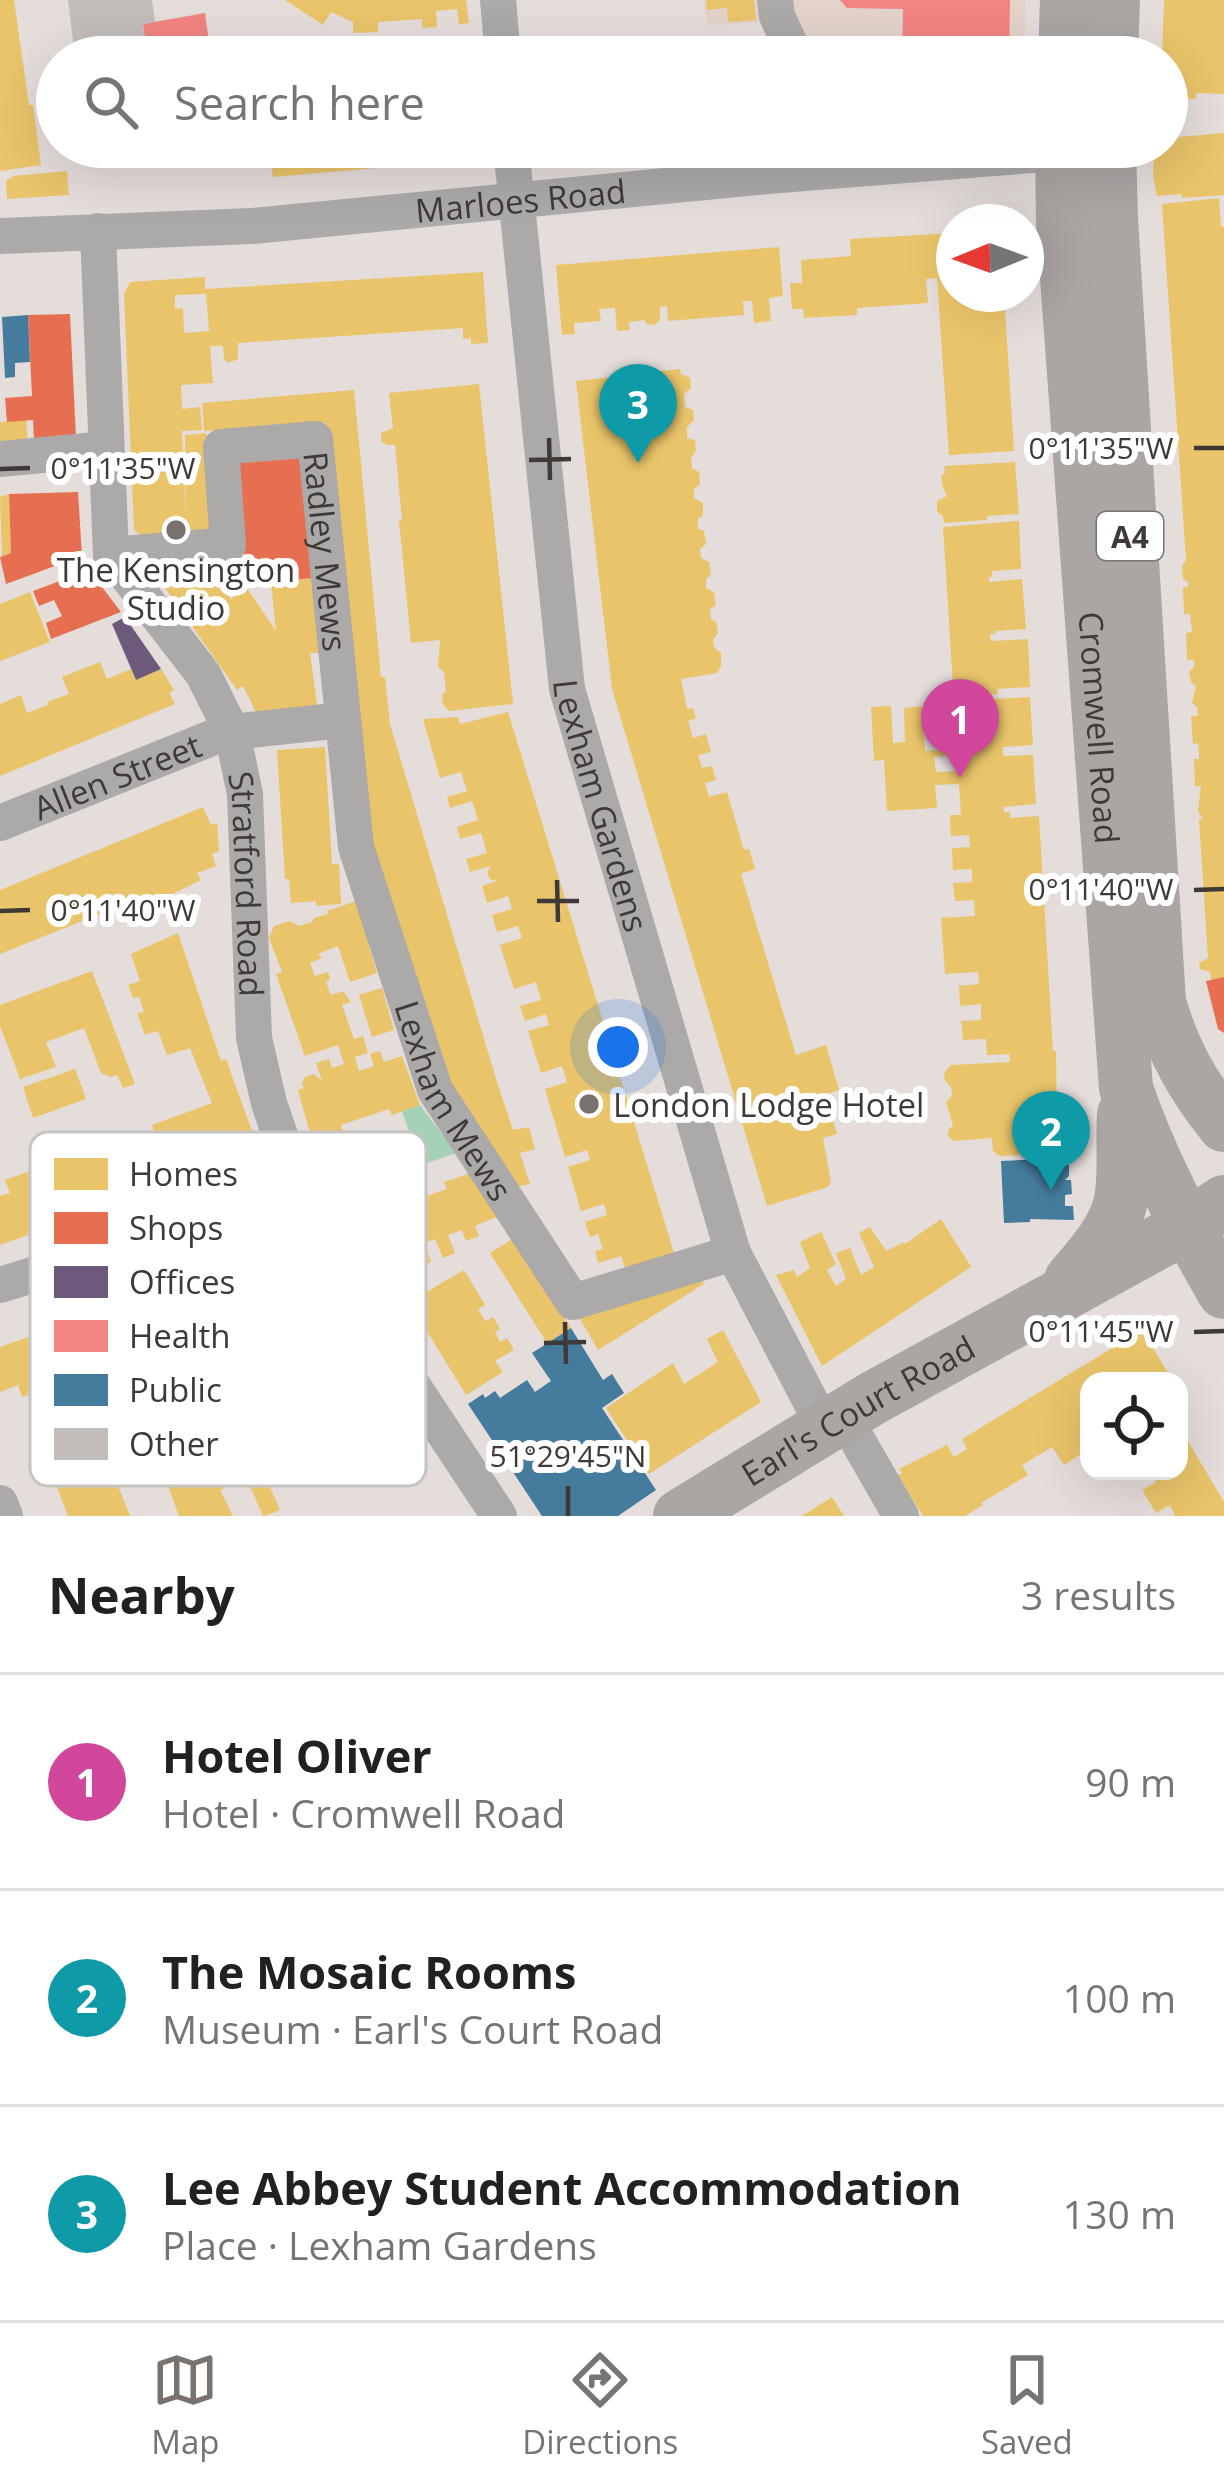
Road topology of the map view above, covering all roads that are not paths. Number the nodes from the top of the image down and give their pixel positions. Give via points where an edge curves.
1 (498, 0) edge
2 (775, 0) edge
3 (1067, 0) edge
4 (1113, 0) edge
5 (501, 36) edge
6 (786, 36) edge
7 (1066, 36) edge
8 (1112, 36) edge
9 (513, 168) edge
10 (768, 168) edge
11 (1079, 168) edge
12 (1092, 168) edge
13 (516, 202) junction
14 (98, 231) junction
15 (0, 236) edge
16 (106, 449) junction
17 (0, 459) edge
18 (111, 555) junction
19 (341, 720) junction
20 (232, 732) junction
21 (0, 823) edge
22 (1126, 1088) junction
23 (1224, 1125) edge
24 (279, 1132) edge
25 (1211, 1216) edge
26 (733, 1253) junction
27 (30, 1276) edge
28 (0, 1286) edge
29 (1224, 1292) edge
30 (1056, 1298) junction
31 (426, 1406) edge
32 (834, 1421) junction
33 (0, 1503) edge
34 (5, 1516) edge
35 (499, 1516) edge
36 (680, 1516) edge
37 (901, 1516) edge

1 - 5 street
2 - 6 street
3 - 7 highway
4 - 8 highway
9 - 13 street, Lexham Gardens
10 - 13 street, Marloes Road
11 - 22 highway, Cromwell Road / A4 via 1063,222
12 - 23 highway, Cromwell Road / A4 via 1111,218 1160,1002 1186,1072
13 - 14 street, Marloes Road
13 - 26 street, Lexham Gardens via 567,689
14 - 15 street, Marloes Road
14 - 16 street
16 - 17 street
16 - 18 street
18 - 19 street, Radley Mews via 228,545 220,447 315,440
18 - 20 street, Stratford Road via 203,674
19 - 20 street
19 - 26 street, Lexham Mews via 356,847 435,1090 573,1302
20 - 21 street, Allen Street
20 - 24 street, Stratford Road via 245,794 254,1038
22 - 25 highway, Cromwell Road / A4 via 1146,1144
22 - 30 highway, A4 via 1117,1215
25 - 29 highway, A4
25 - 30 highway, Earl's Court Road
26 - 32 street, Lexham Gardens
27 - 28 street
30 - 32 highway, Earl's Court Road
31 - 35 street, Stratford Road
32 - 36 highway, Earl's Court Road
32 - 37 street, Lexham Gardens
33 - 34 street

